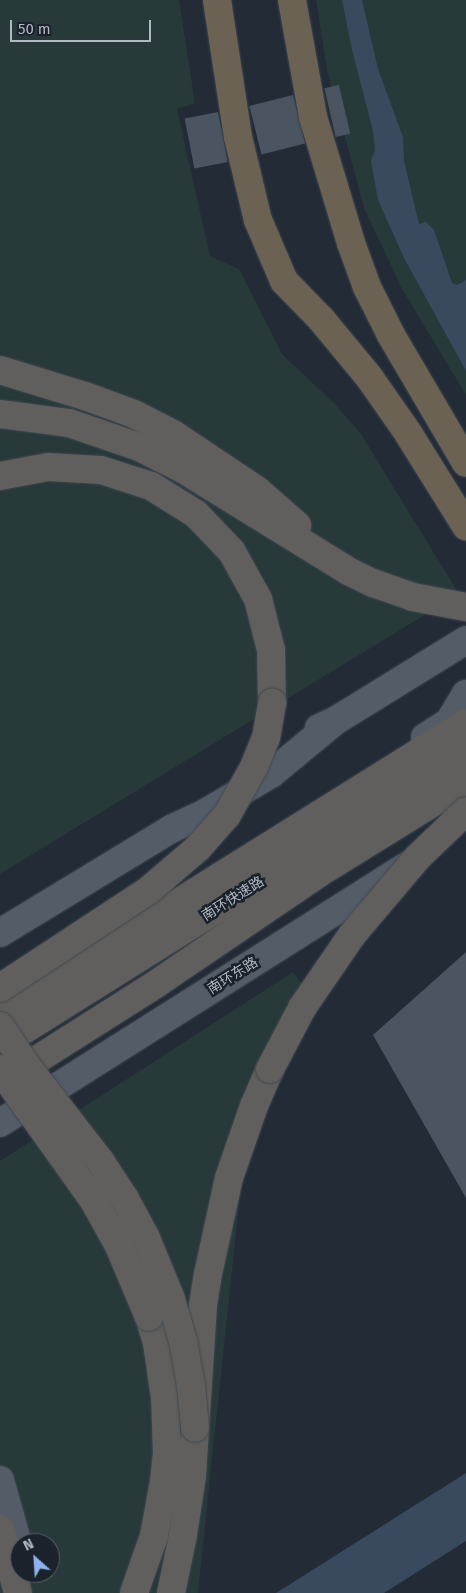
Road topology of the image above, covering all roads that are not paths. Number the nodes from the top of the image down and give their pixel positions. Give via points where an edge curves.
1 (217, 0) edge
2 (292, 0) edge
3 (0, 370) edge
4 (0, 414) edge
5 (466, 463) edge
6 (0, 476) edge
7 (466, 526) edge
8 (348, 571) junction
9 (466, 607) edge
10 (466, 640) edge
11 (466, 694) edge
12 (466, 723) edge
13 (466, 752) edge
14 (466, 782) edge
15 (466, 811) edge
16 (466, 829) edge
17 (0, 933) edge
18 (0, 988) edge
19 (0, 1001) edge
20 (0, 1014) edge
21 (0, 1026) edge
22 (0, 1046) edge
23 (0, 1069) edge
24 (0, 1083) edge
25 (0, 1123) edge
26 (195, 1428) junction
27 (0, 1480) edge
28 (0, 1529) edge
29 (15, 1533) edge
30 (18, 1593) edge
31 (134, 1593) edge
32 (171, 1593) edge

1 - 7 highway via 238,137 258,220 284,281 321,319 369,377
2 - 5 highway via 314,117 367,287 391,335
3 - 8 highway via 102,402 174,434 258,491
4 - 8 highway via 69,423 139,446 183,469
6 - 18 highway, bridge via 48,467 101,470 143,482 182,503 221,538 246,575 264,615 273,667 272,703 266,738 254,767 227,814 198,848 149,890
8 - 9 highway via 413,597
10 - 17 main road via 335,721 302,735 218,787 171,829
11 - 19 main road via 449,722 434,732
12 - 20 highway, 南环快速路
13 - 22 highway, 南环快速路
14 - 24 highway, bridge via 327,868 156,984
15 - 26 highway, bridge via 418,857 338,953 302,1008 270,1068 241,1141 216,1230 203,1305
16 - 25 main road, 南环东路
21 - 26 highway, bridge via 105,1168 146,1238 171,1299 183,1342
23 - 31 highway, bridge via 107,1223 137,1285 157,1343 166,1398 164,1481 154,1536
26 - 32 highway via 184,1535
27 - 29 main road
28 - 30 highway

